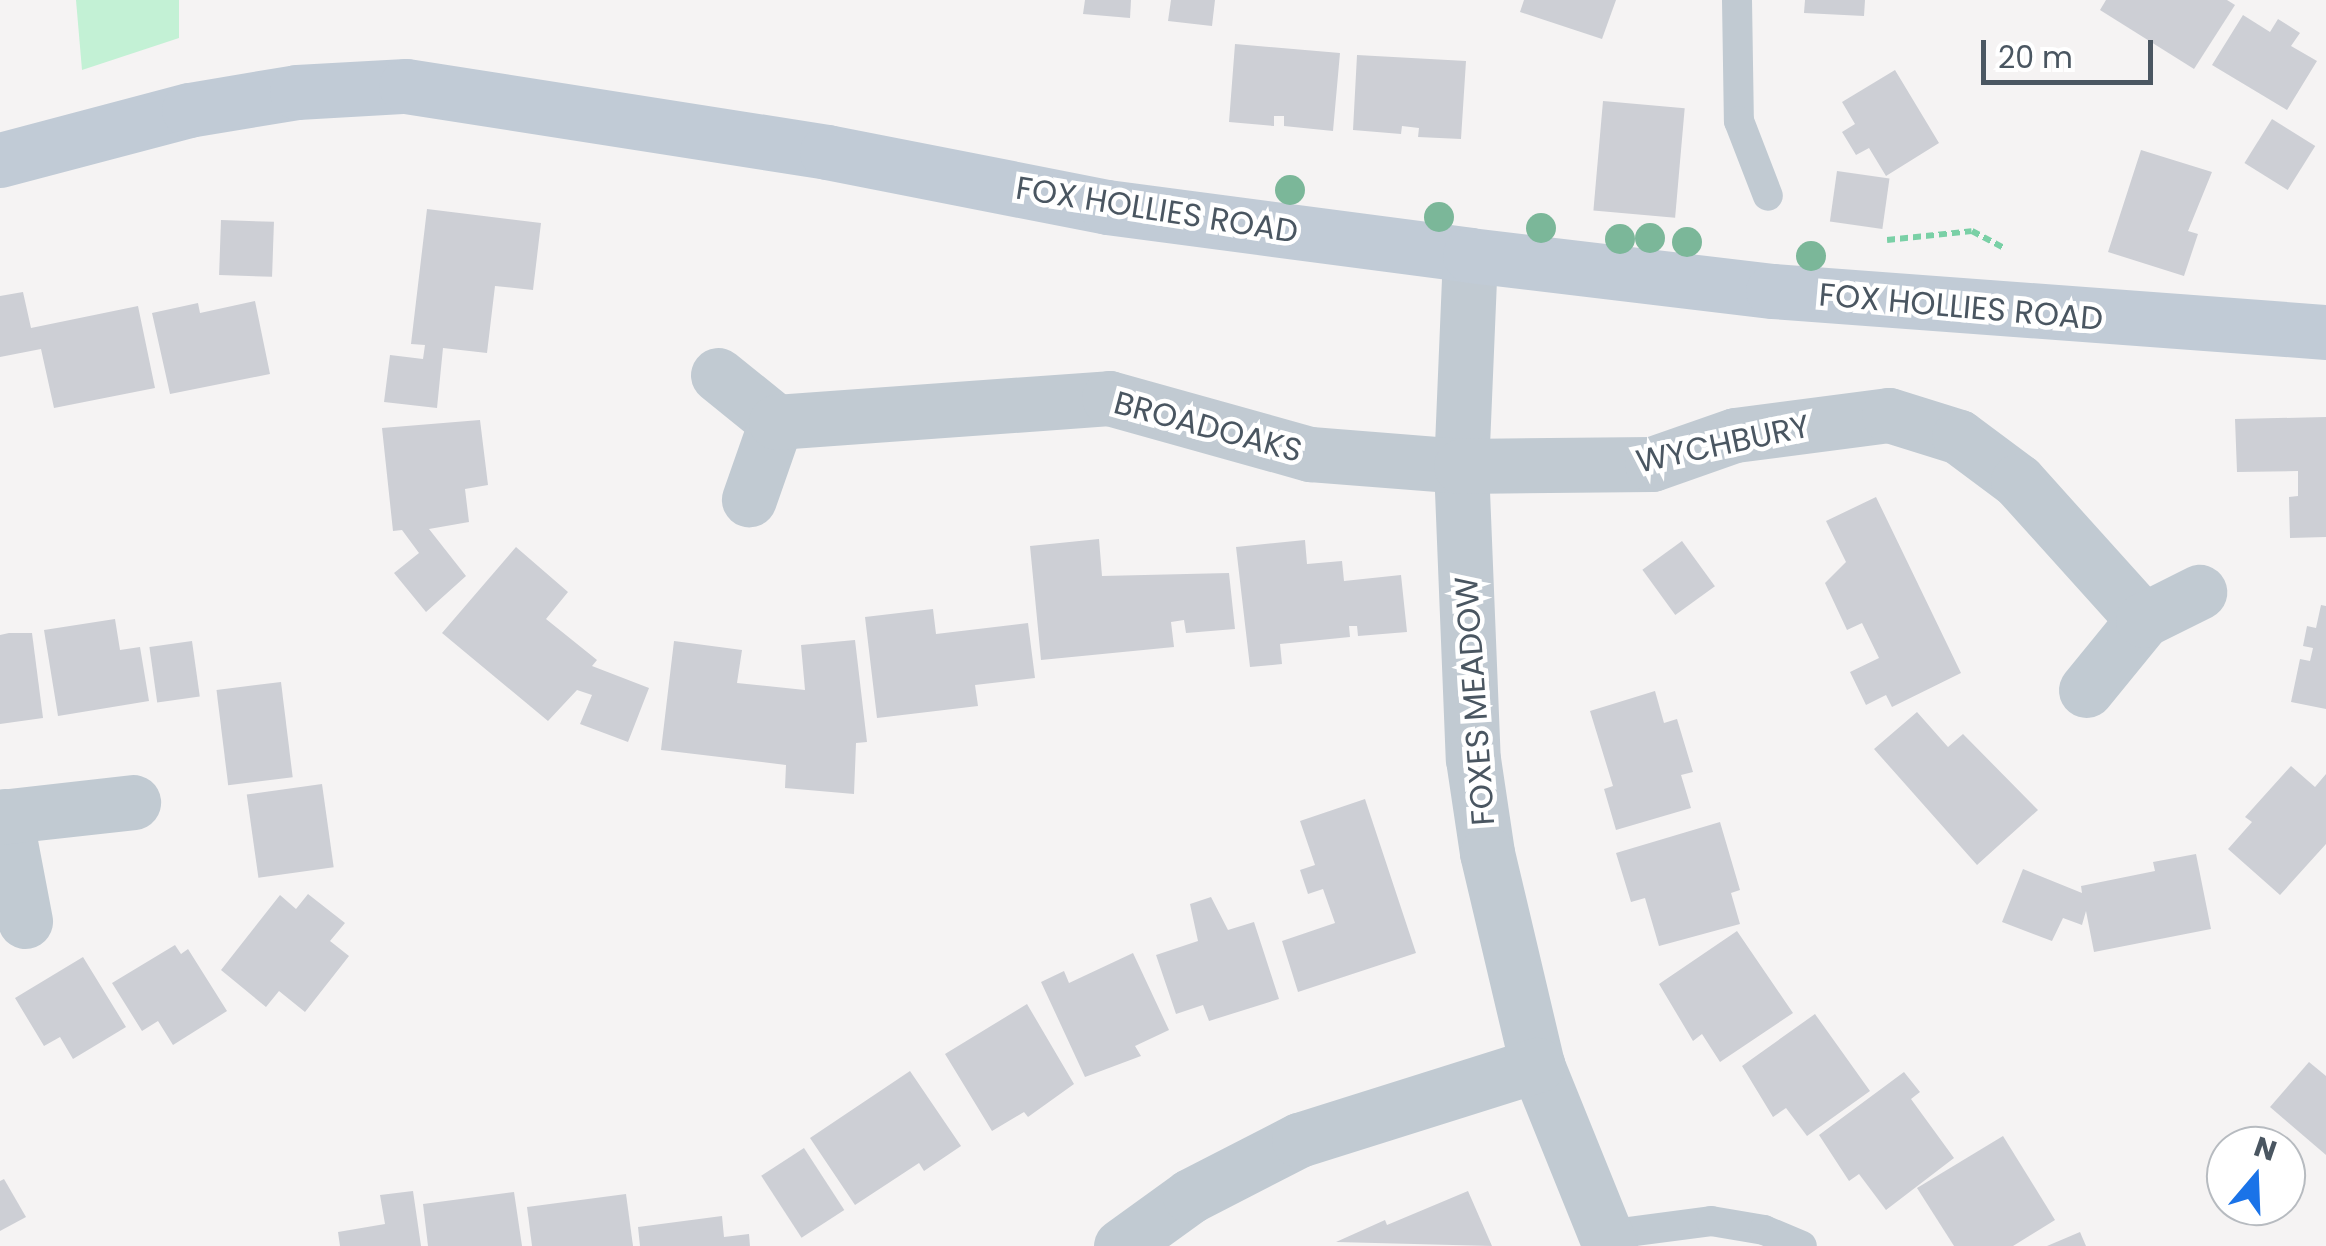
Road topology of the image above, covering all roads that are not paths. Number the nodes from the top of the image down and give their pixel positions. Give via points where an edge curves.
1 (1737, 0) edge
2 (0, 160) edge
3 (1768, 196) dead end
4 (1470, 255) junction
5 (2326, 332) edge
6 (718, 375) dead end
7 (776, 422) junction
8 (1462, 466) junction
9 (749, 499) dead end
10 (2199, 592) dead end
11 (2143, 620) junction
12 (2086, 690) dead end
13 (133, 802) dead end
14 (3, 817) edge
15 (25, 922) dead end
16 (1537, 1065) junction
17 (1608, 1240) edge
18 (1121, 1246) edge
19 (1802, 1246) edge

1 - 3 lane via 1739,121
2 - 4 street, FOX HOLLIES ROAD via 189,110 297,92 406,86 826,152 1107,207
4 - 5 street, FOX HOLLIES ROAD via 1773,292
4 - 8 street, FOXES MEADOW
6 - 7 street
7 - 8 street, BROADOAKS via 1109,398 1310,454
7 - 9 street
8 - 11 street, WYCHBURY via 1652,464 1735,435 1889,415 1959,437 2018,481
8 - 16 street, FOXES MEADOW via 1474,758 1487,853
10 - 11 street
11 - 12 street
13 - 14 street
14 - 15 street
16 - 17 street, FOXES MEADOW
16 - 18 street via 1300,1140 1190,1196
17 - 19 lane via 1711,1220

